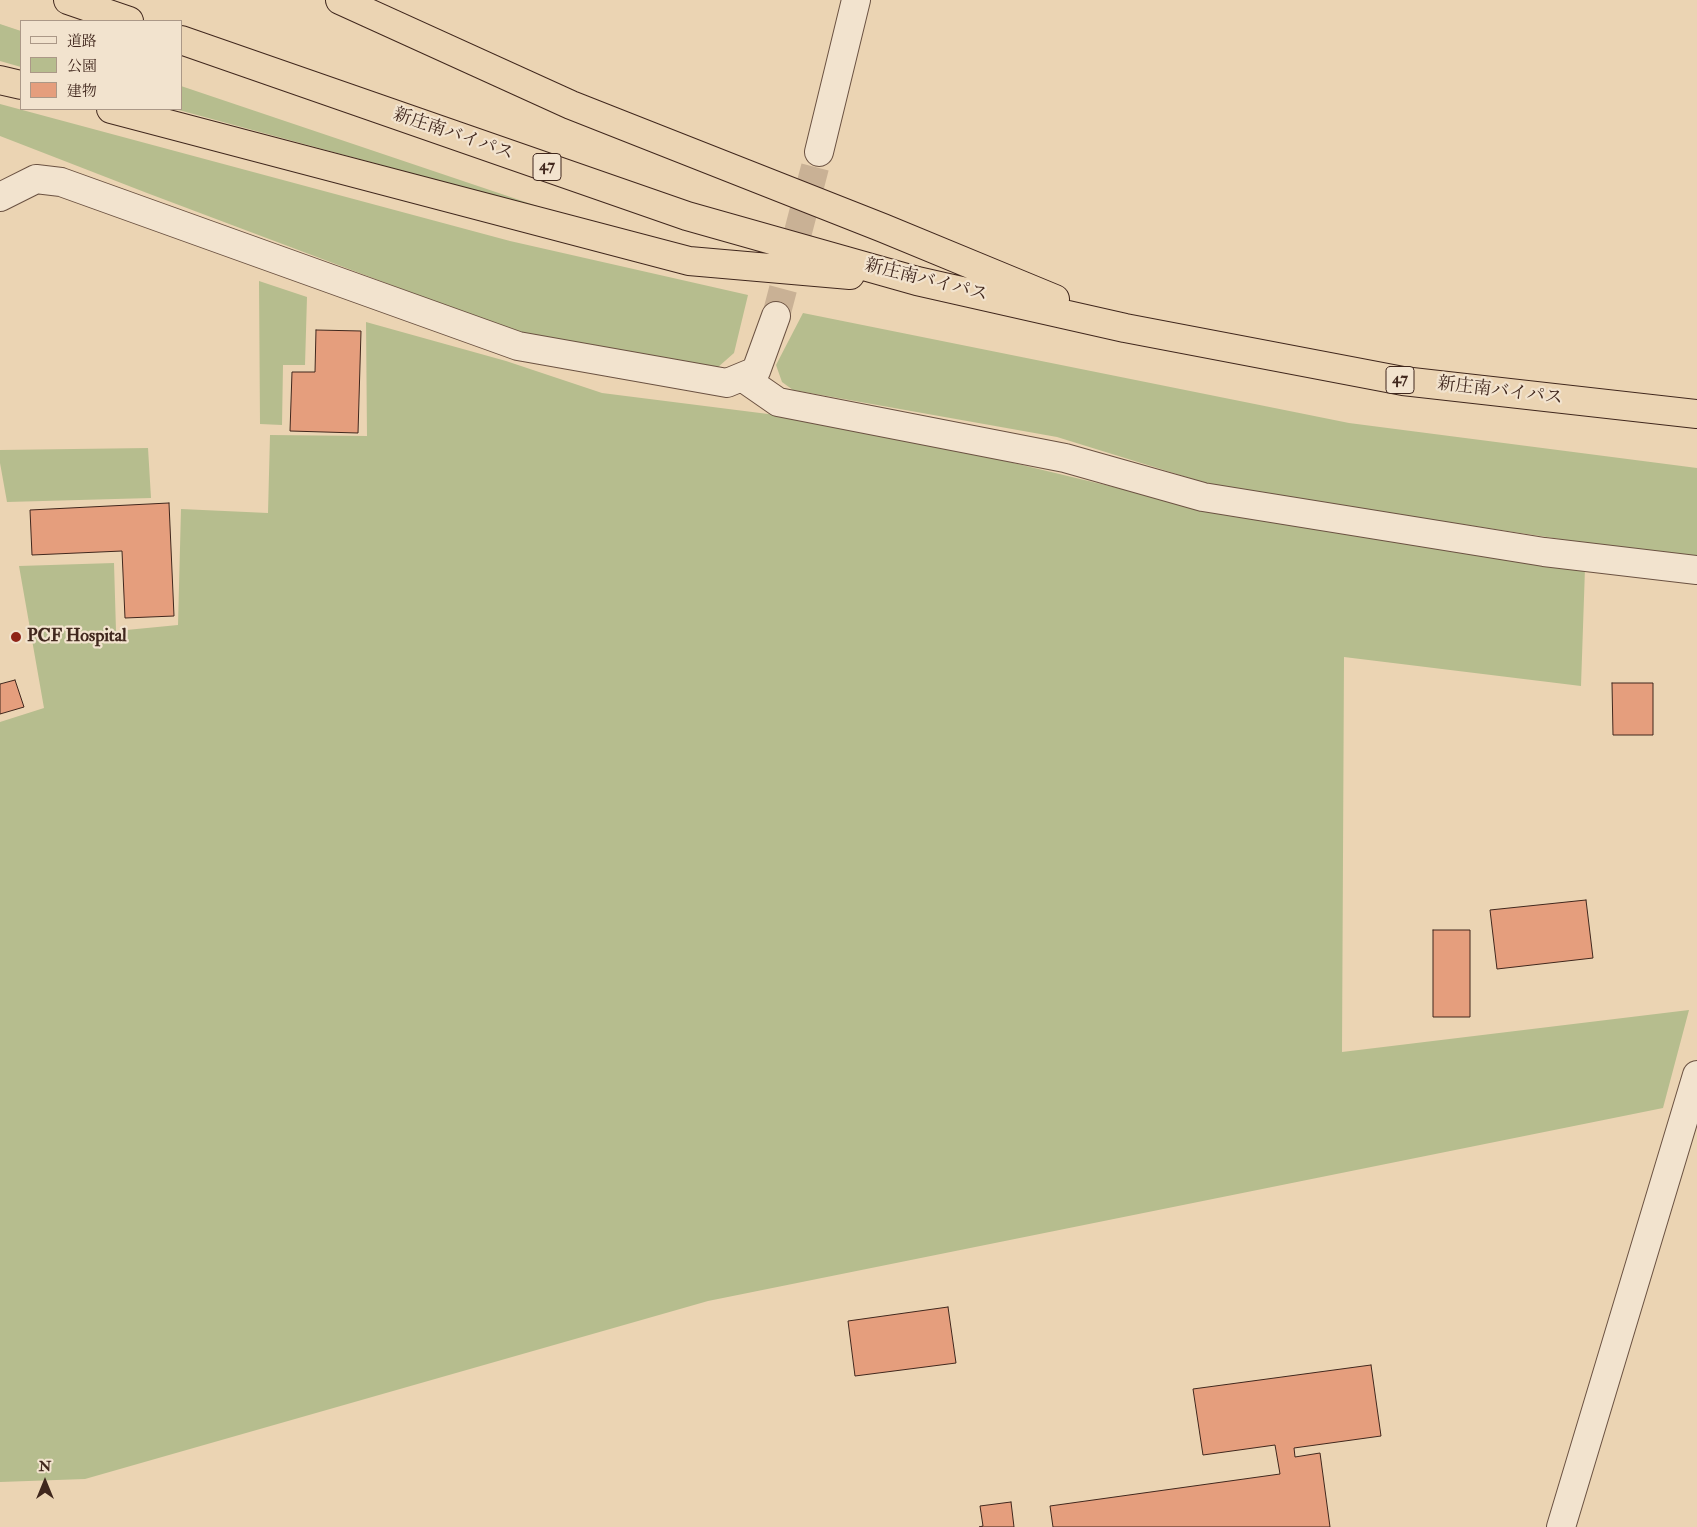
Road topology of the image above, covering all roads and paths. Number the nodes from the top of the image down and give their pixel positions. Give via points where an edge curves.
1 (68, 0) edge
2 (340, 0) edge
3 (856, 0) edge
4 (126, 20) edge
5 (182, 40) edge
6 (0, 80) edge
7 (20, 85) edge
8 (115, 110) edge
9 (819, 152) tunnel mouth
10 (0, 197) edge
11 (917, 281) junction
12 (776, 316) tunnel mouth
13 (1125, 328) junction
14 (742, 377) junction
15 (1691, 415) edge
16 (1697, 570) edge
17 (1697, 1075) edge
18 (1561, 1527) edge

1 - 4 highway
2 - 13 highway via 571,105
3 - 9 street
5 - 11 highway, 新庄南バイパス / 47 via 686,216
6 - 7 highway
8 - 11 highway via 689,261
10 - 14 street via 36,179 61,182 518,346 728,384
11 - 13 highway, 新庄南バイパス / 47
12 - 14 street via 756,370
13 - 15 highway, 新庄南バイパス / 47 via 1403,381
14 - 16 street via 778,402 1065,458 1203,497 1544,552
17 - 18 street

